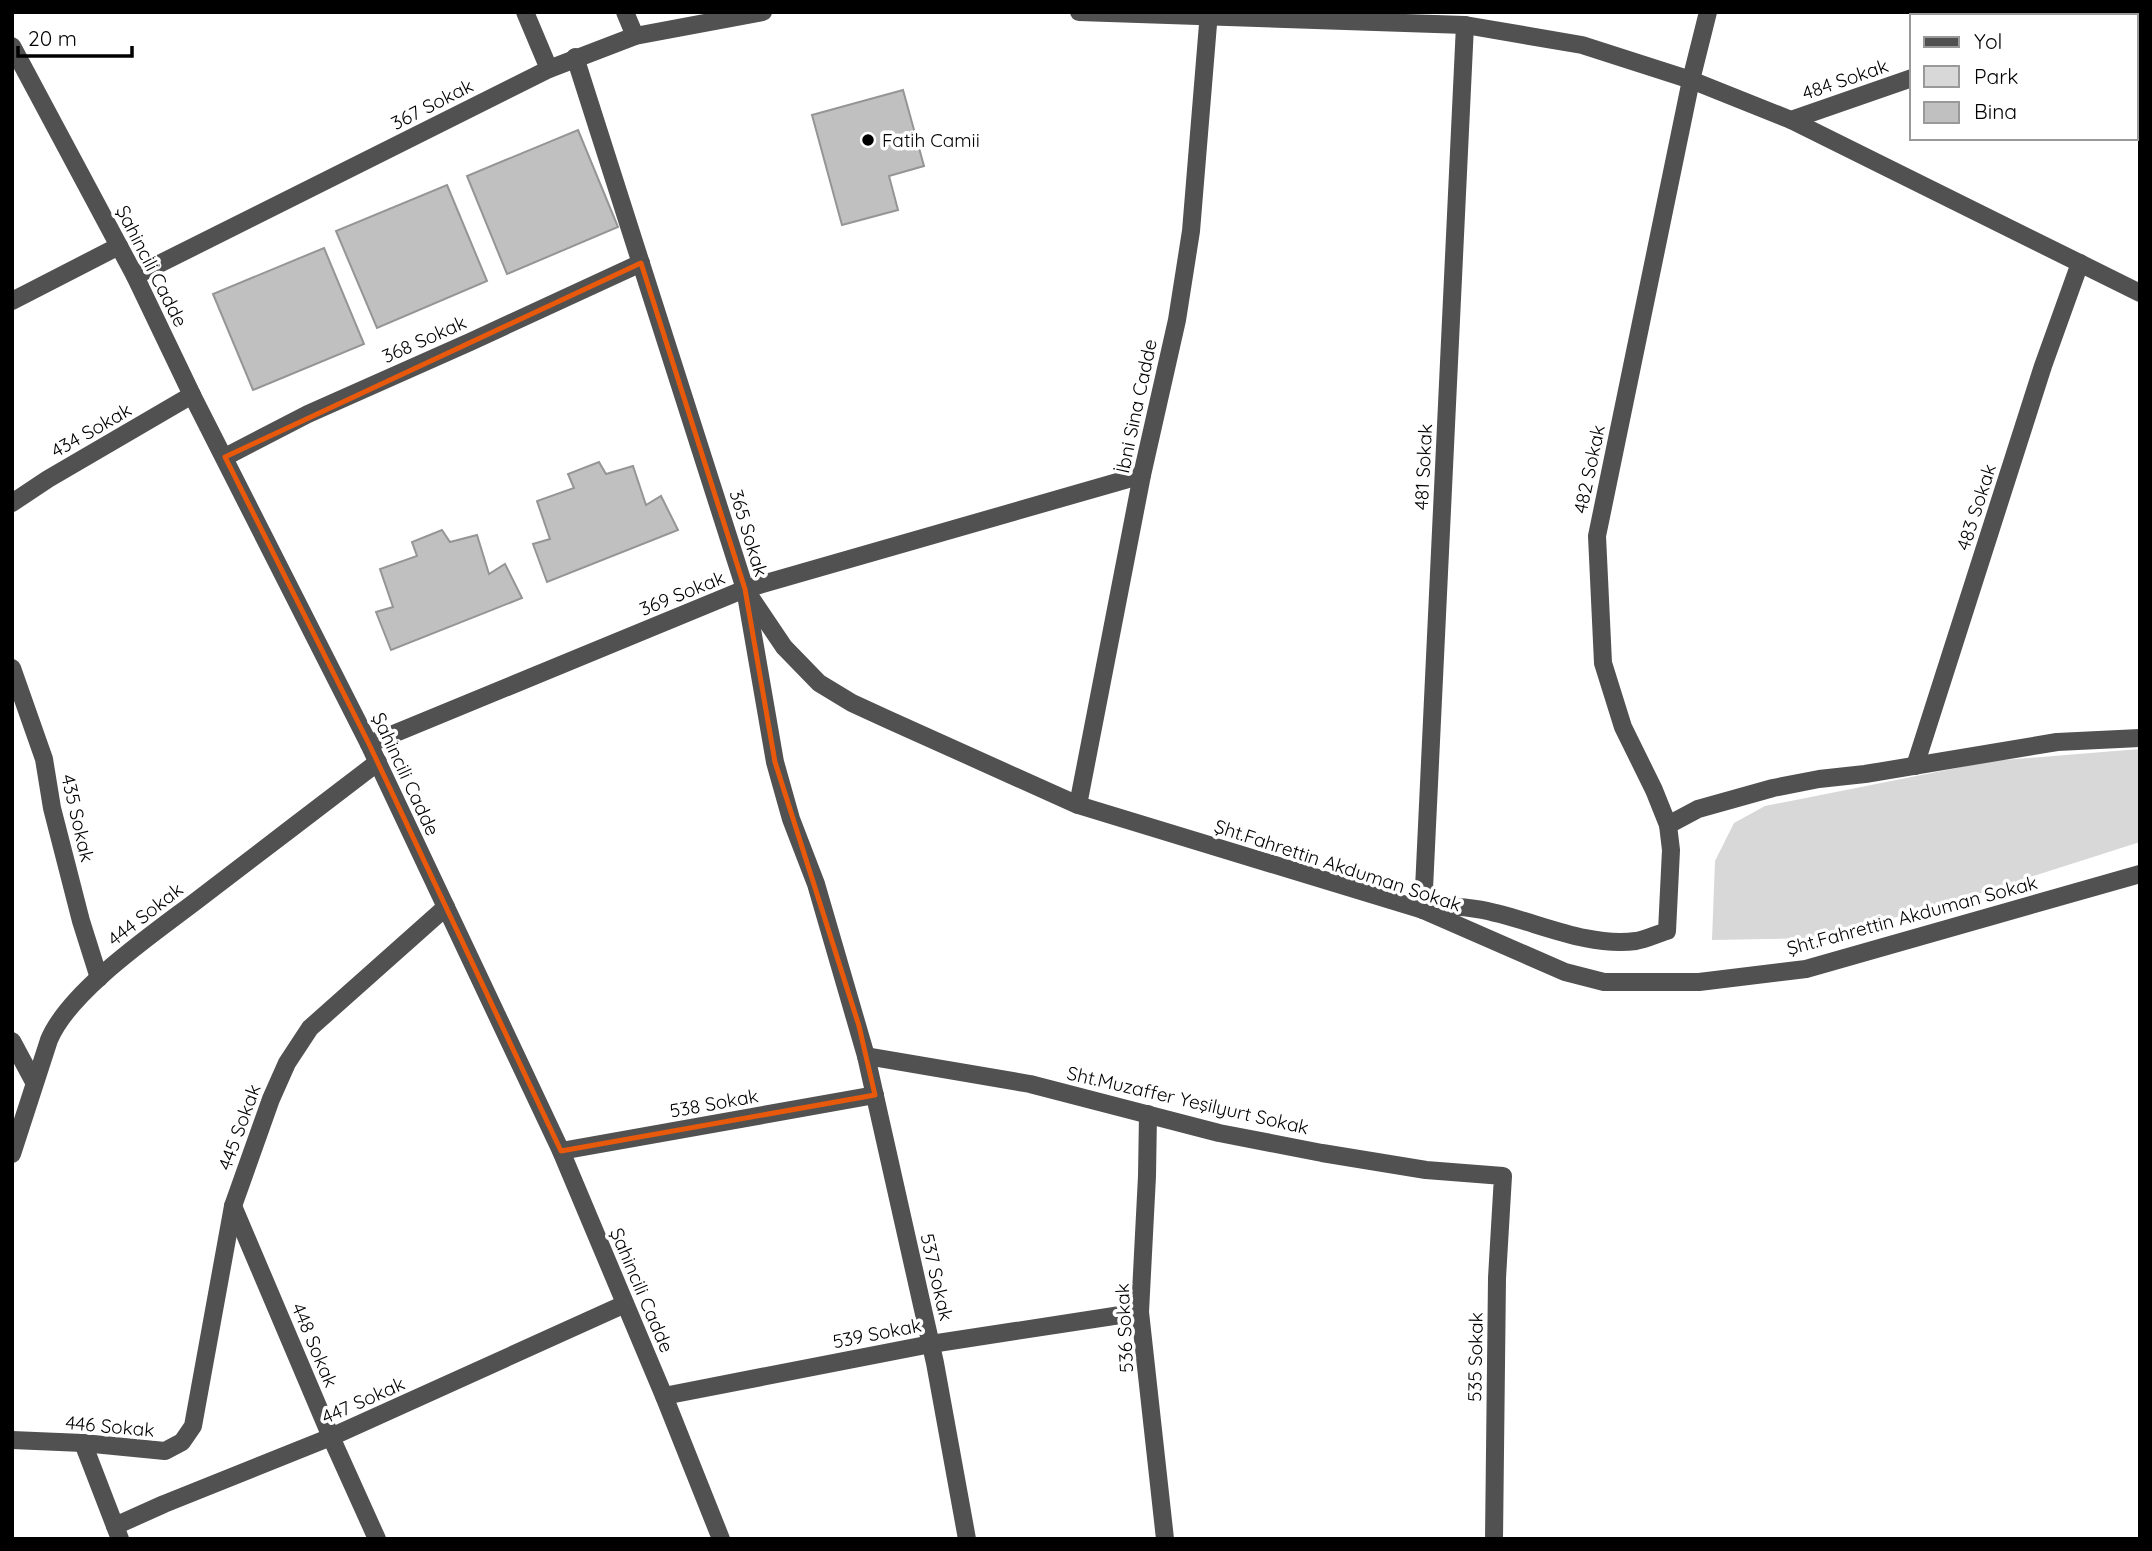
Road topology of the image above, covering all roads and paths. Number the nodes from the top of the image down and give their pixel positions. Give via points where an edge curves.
1 (525, 12) edge
2 (625, 12) edge
3 (763, 12) edge
4 (1079, 12) edge
5 (1708, 12) edge
6 (1209, 15) edge
7 (1465, 25) junction
8 (635, 36) junction
9 (12, 46) edge
10 (575, 57) junction
11 (549, 69) junction
12 (1910, 79) edge
13 (1691, 80) junction
14 (1791, 120) junction
15 (119, 246) junction
16 (641, 263) junction
17 (2080, 263) junction
18 (135, 276) junction
19 (2140, 293) edge
20 (12, 301) edge
21 (192, 395) junction
22 (225, 457) junction
23 (1142, 475) junction
24 (12, 503) edge
25 (745, 589) junction
26 (12, 668) edge
27 (2140, 738) edge
28 (369, 744) junction
29 (378, 762) junction
30 (1915, 766) junction
31 (1078, 805) junction
32 (1668, 825) junction
33 (2140, 874) edge
34 (446, 907) junction
35 (1423, 910) junction
36 (99, 978) junction
37 (859, 1026) joint
38 (12, 1041) edge
39 (866, 1056) junction
40 (34, 1082) junction
41 (874, 1095) junction
42 (1148, 1114) junction
43 (561, 1151) junction
44 (12, 1154) edge
45 (1503, 1176) joint
46 (233, 1206) junction
47 (625, 1304) junction
48 (1140, 1312) junction
49 (931, 1344) junction
50 (664, 1396) junction
51 (193, 1426) joint
52 (331, 1437) junction
53 (12, 1440) edge
54 (83, 1443) junction
55 (118, 1533) edge
56 (377, 1539) edge
57 (721, 1539) edge
58 (967, 1539) edge
59 (1165, 1539) edge
60 (1494, 1539) edge

1 - 11 street
2 - 8 street
3 - 8 street, 367 Sokak
4 - 6 street
5 - 13 street, 482 Sokak
6 - 7 street
6 - 23 street, İbni Sina Cadde via 1191,231 1177,320
7 - 13 street via 1582,46
7 - 35 street, 481 Sokak
8 - 10 street, 367 Sokak
9 - 15 street, Şahincili Cadde
10 - 11 street, 367 Sokak
10 - 16 street, 365 Sokak
11 - 18 street, 367 Sokak
12 - 14 street, 484 Sokak
13 - 14 street
13 - 32 street, 482 Sokak via 1597,536 1603,663 1623,727
14 - 17 street
15 - 18 street, Şahincili Cadde
15 - 20 street
16 - 22 street, 368 Sokak via 308,414
16 - 25 street, 365 Sokak
17 - 19 street
17 - 30 street, 483 Sokak
18 - 21 street, Şahincili Cadde
21 - 22 street, Şahincili Cadde
21 - 24 street, 434 Sokak
22 - 28 street, Şahincili Cadde
23 - 25 street, 369 Sokak
23 - 31 street, İbni Sina Cadde
25 - 28 street, 369 Sokak
25 - 31 street, Şht.Fahrettin Akduman Sokak via 784,647 819,683 888,720
25 - 37 street, 365 Sokak via 775,762
26 - 36 street, 435 Sokak via 44,759 55,819
27 - 30 street via 2057,742
28 - 29 street, Şahincili Cadde
29 - 34 street, Şahincili Cadde
29 - 36 street, 444 Sokak
30 - 32 street via 1773,788 1698,809
31 - 35 street, Şht.Fahrettin Akduman Sokak
32 - 35 street, 482 Sokak via 1667,931 1624,942 1576,936 1467,907
33 - 35 street, Şht.Fahrettin Akduman Sokak via 1805,969 1699,982 1604,982 1565,972
34 - 43 street, Şahincili Cadde
34 - 46 street, 445 Sokak via 310,1028 271,1099
36 - 40 street, 444 Sokak via 55,1024
37 - 39 street, 537 Sokak
38 - 40 street
39 - 41 street, 537 Sokak
39 - 42 street, Sht.Muzaffer Yeşilyurt Sokak via 1030,1084
40 - 44 street, 444 Sokak
41 - 43 street, 538 Sokak
41 - 49 street, 537 Sokak
42 - 45 street, Sht.Muzaffer Yeşilyurt Sokak via 1322,1153 1426,1170
42 - 48 street, 536 Sokak
43 - 47 street, Şahincili Cadde
45 - 60 street, 535 Sokak
46 - 51 street, 445 Sokak
46 - 52 street, 448 Sokak
47 - 50 street, Şahincili Cadde
47 - 52 street, 447 Sokak
48 - 49 street, 539 Sokak
48 - 59 street, 536 Sokak
49 - 50 street, 539 Sokak
49 - 58 street, 537 Sokak
50 - 57 street, Şahincili Cadde
51 - 54 street, 446 Sokak via 182,1442 165,1451
52 - 55 street, 447 Sokak via 164,1504
52 - 56 street, 448 Sokak
53 - 54 street, 446 Sokak
54 - 55 street

